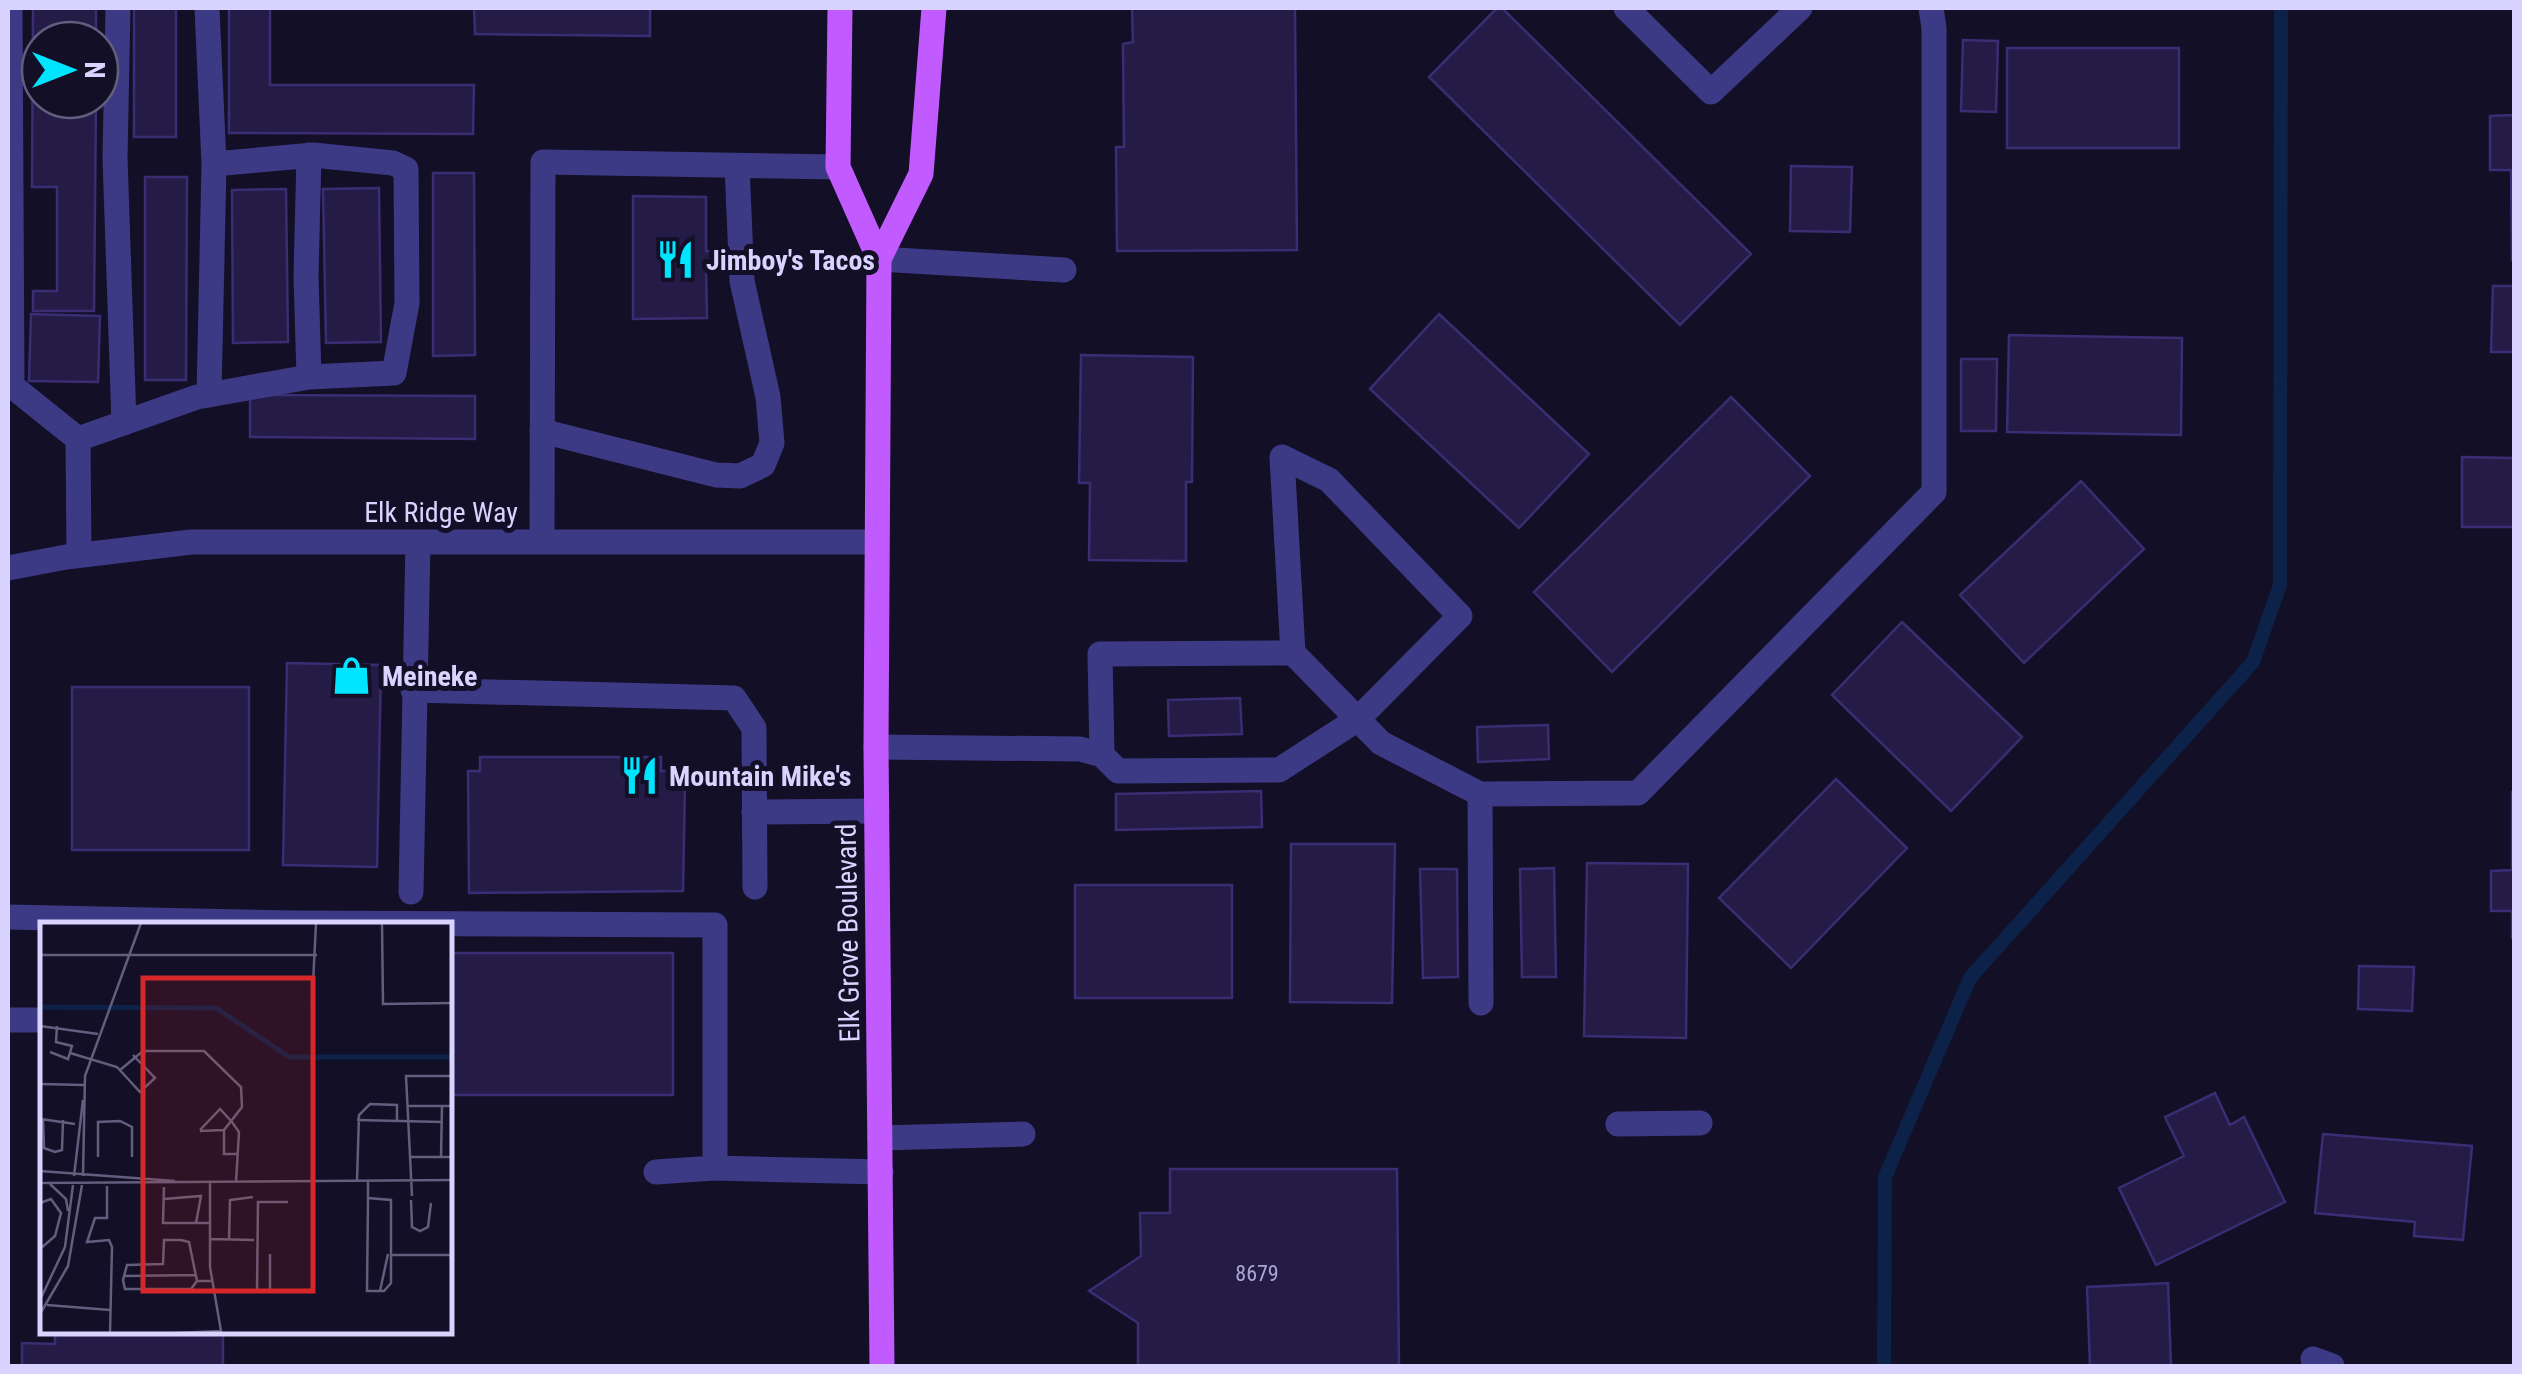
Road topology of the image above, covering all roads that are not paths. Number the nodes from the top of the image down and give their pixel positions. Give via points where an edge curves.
1 (10, 8) edge
2 (118, 8) edge
3 (207, 8) edge
4 (840, 8) edge
5 (934, 8) edge
6 (1626, 8) edge
7 (1800, 8) edge
8 (1930, 8) edge
9 (308, 155) junction
10 (214, 164) junction
11 (737, 166) junction
12 (838, 167) junction
13 (879, 258) junction
14 (1064, 270) dead end
15 (308, 377) junction
16 (209, 395) junction
17 (124, 423) junction
18 (542, 430) junction
19 (78, 439) junction
20 (418, 542) junction
21 (542, 542) junction
22 (876, 542) junction
23 (79, 555) junction
24 (8, 568) edge
25 (1294, 653) junction
26 (413, 690) junction
27 (1358, 719) junction
28 (876, 746) junction
29 (1102, 755) junction
30 (1480, 794) junction
31 (877, 811) junction
32 (754, 812) junction
33 (755, 887) dead end
34 (411, 892) dead end
35 (8, 917) edge
36 (211, 922) edge
37 (452, 924) edge
38 (1481, 1004) dead end
39 (8, 1020) edge
40 (40, 1020) edge
41 (1700, 1123) dead end
42 (1618, 1124) dead end
43 (1023, 1134) dead end
44 (880, 1138) junction
45 (715, 1168) junction
46 (656, 1172) dead end
47 (881, 1172) junction
48 (882, 1366) edge

1 - 19 street via 12,386
2 - 17 street via 115,158
3 - 10 street
4 - 12 main road, Elk Grove Boulevard
5 - 13 main road, Elk Grove Boulevard via 920,174
6 - 7 street via 1711,92
8 - 30 street via 1934,492 1638,793
9 - 10 street
9 - 15 street
9 - 15 street via 406,169 408,303 394,373
10 - 16 street
11 - 12 street
11 - 18 street via 543,162
11 - 18 street via 742,281 772,443 763,466 740,476 716,475
12 - 13 main road, Elk Grove Boulevard
13 - 14 street
13 - 22 main road, Elk Grove Boulevard
15 - 16 street
16 - 17 street
17 - 19 street
18 - 21 street
19 - 23 street
20 - 21 street, Elk Ridge Way
20 - 23 street, Elk Ridge Way via 191,542
20 - 26 street
21 - 22 street, Elk Ridge Way
22 - 28 main road, Elk Grove Boulevard
23 - 24 street, Elk Ridge Way
25 - 27 street
25 - 27 street via 1282,457 1329,480 1460,616
25 - 29 street via 1100,654
26 - 32 street via 734,698 754,728
26 - 34 street
27 - 29 street via 1280,770 1118,771
27 - 30 street via 1381,743
28 - 29 street via 1080,749
28 - 31 main road, Elk Grove Boulevard
30 - 38 street
31 - 32 street
31 - 44 main road, Elk Grove Boulevard
32 - 33 street
35 - 36 street
37 - 45 street via 714,925
39 - 40 street
41 - 42 street
43 - 44 street
44 - 47 main road, Elk Grove Boulevard
45 - 46 street
45 - 47 street
47 - 48 main road, Elk Grove Boulevard

